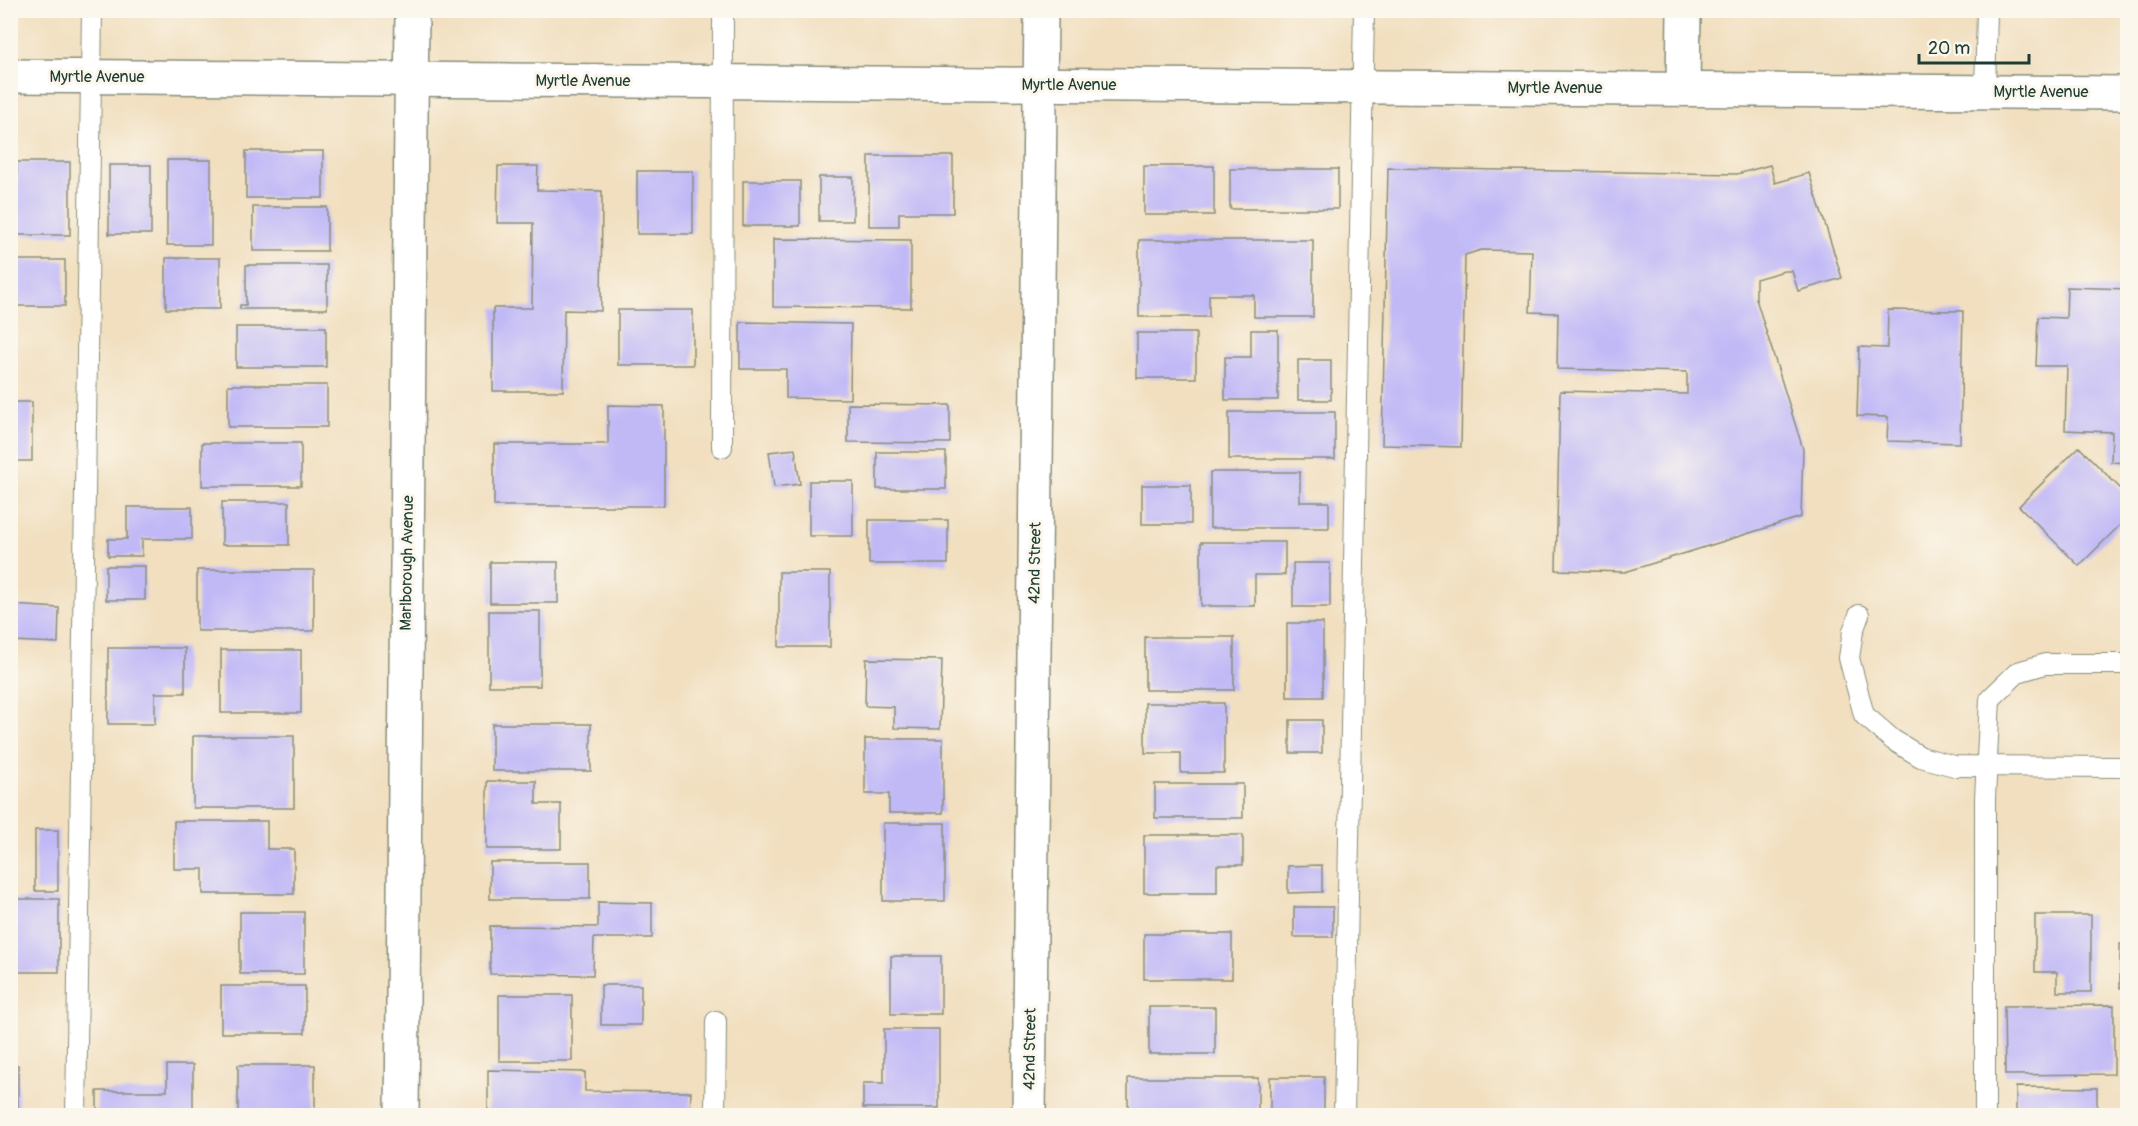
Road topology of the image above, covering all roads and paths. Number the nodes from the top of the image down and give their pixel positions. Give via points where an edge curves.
1 (92, 10) edge
2 (412, 10) edge
3 (723, 10) edge
4 (1041, 10) edge
5 (1364, 10) edge
6 (1684, 10) edge
7 (1987, 10) edge
8 (10, 76) edge
9 (92, 77) junction
10 (412, 80) junction
11 (722, 82) junction
12 (1040, 84) junction
13 (1364, 87) junction
14 (1683, 89) junction
15 (1985, 92) junction
16 (2127, 93) edge
17 (722, 447) dead end
18 (1859, 615) dead end
19 (2127, 664) edge
20 (1986, 765) junction
21 (2127, 766) edge
22 (716, 1021) dead end
23 (76, 1116) edge
24 (402, 1116) edge
25 (715, 1116) edge
26 (1029, 1116) edge
27 (1344, 1116) edge
28 (1985, 1116) edge

1 - 9 lane
2 - 10 street, Marlborough Avenue
3 - 11 lane
4 - 12 street, 42nd Street
5 - 13 lane
6 - 14 street
7 - 15 lane
8 - 9 street, Myrtle Avenue
9 - 10 street, Myrtle Avenue
9 - 23 lane
10 - 11 street, Myrtle Avenue
10 - 24 street, Marlborough Avenue
11 - 12 street, Myrtle Avenue
11 - 17 lane
12 - 13 street, Myrtle Avenue
12 - 26 street, 42nd Street
13 - 14 street, Myrtle Avenue
13 - 27 lane
14 - 15 street, Myrtle Avenue
15 - 16 street, Myrtle Avenue
18 - 20 lane via 1849,657 1864,715 1921,757 1954,766
19 - 20 lane via 2045,664 2018,672 1990,699
20 - 21 lane
20 - 28 lane
22 - 25 lane

